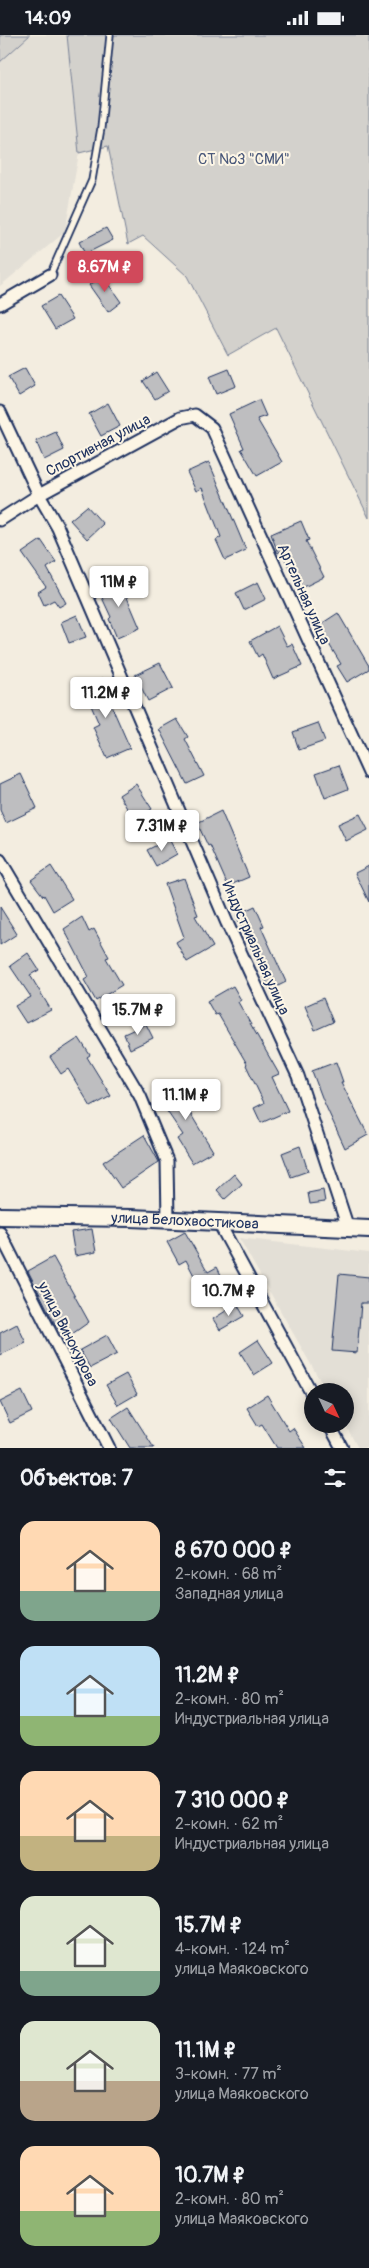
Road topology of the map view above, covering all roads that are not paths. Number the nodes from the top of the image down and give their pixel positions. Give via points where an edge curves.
1 (110, 35) edge
2 (50, 275) joint
3 (0, 304) edge
4 (0, 412) edge
5 (212, 428) joint
6 (38, 495) junction
7 (0, 519) edge
8 (368, 768) edge
9 (0, 860) edge
10 (0, 1216) edge
11 (168, 1220) junction
12 (219, 1223) junction
13 (348, 1228) junction
14 (369, 1229) edge
15 (0, 1233) edge
16 (306, 1383) edge
17 (334, 1433) edge
18 (109, 1448) edge
19 (342, 1448) edge

1 - 2 lane via 101,128 92,180
2 - 3 street
4 - 6 street, Индустриальная улица
5 - 6 street, Спортивная улица via 195,415 180,419
5 - 8 street, Артельная улица
6 - 7 street, Спортивная улица
6 - 13 street, Индустриальная улица via 58,528 227,923 298,1076
9 - 11 street via 140,1097 167,1161
10 - 11 main road, улица Белохвостикова
11 - 12 main road, улица Белохвостикова
12 - 13 main road, улица Белохвостикова
12 - 16 street
13 - 14 main road, улица Белохвостикова
15 - 18 street, улица Винокурова
17 - 19 street

